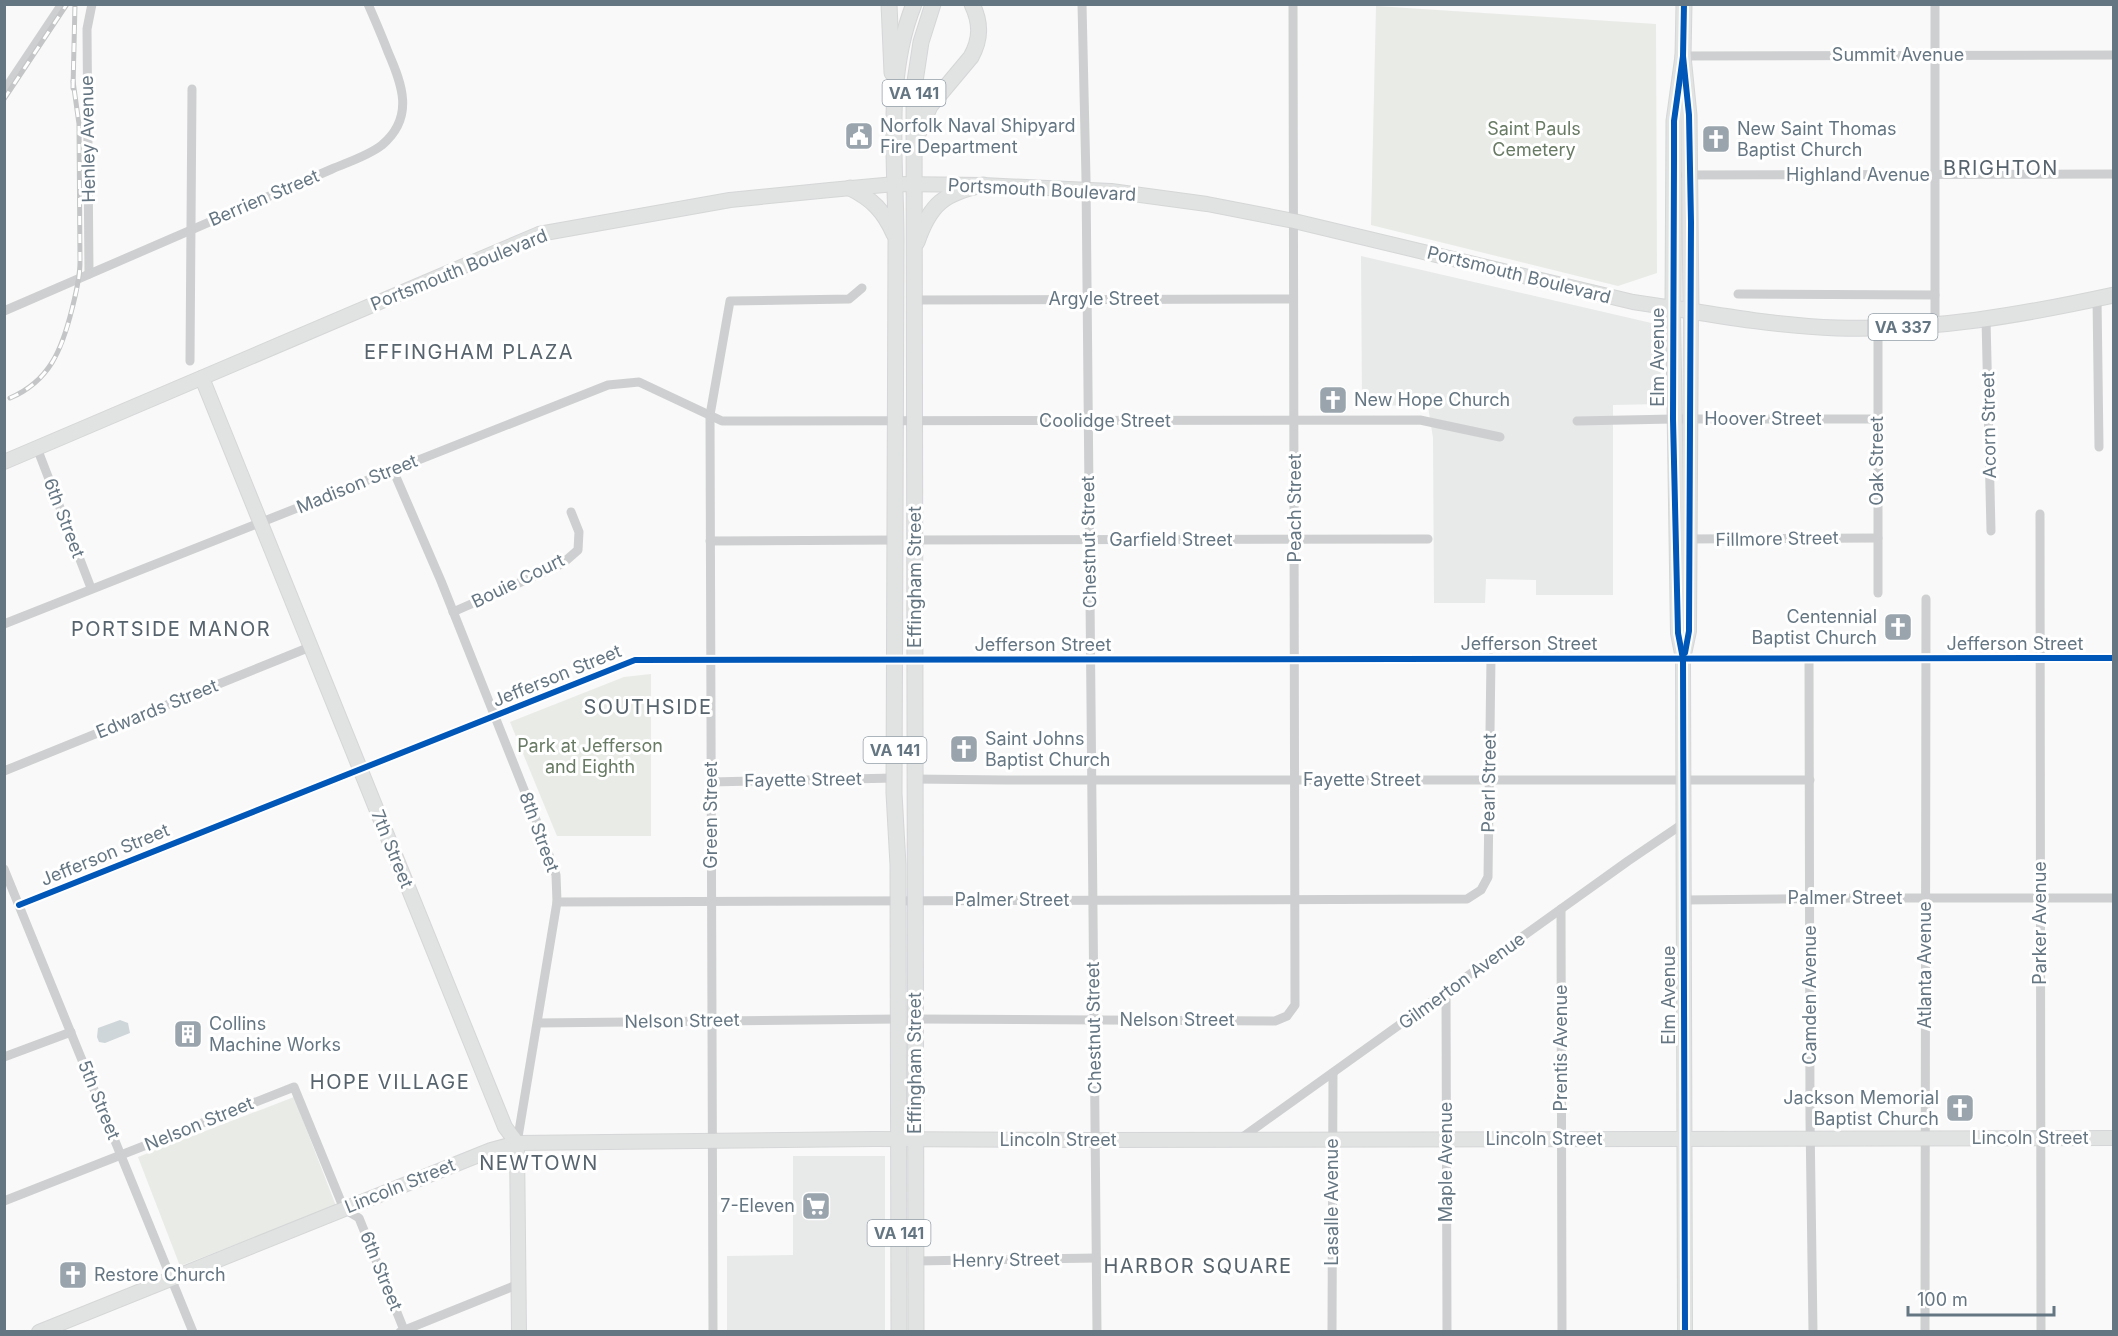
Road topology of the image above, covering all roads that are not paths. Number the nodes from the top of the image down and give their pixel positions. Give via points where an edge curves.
1 (62, 4) edge
2 (92, 4) edge
3 (368, 4) edge
4 (889, 4) edge
5 (933, 4) edge
6 (962, 4) edge
7 (972, 4) edge
8 (1083, 4) edge
9 (1293, 4) edge
10 (1684, 4) edge
11 (1935, 4) edge
12 (914, 5) edge
13 (978, 21) junction
14 (1935, 55) junction
15 (2114, 55) edge
16 (1683, 56) junction
17 (192, 89) dead end
18 (4, 92) edge
19 (894, 99) junction
20 (914, 159) junction
21 (1674, 174) junction
22 (2114, 174) edge
23 (1690, 175) junction
24 (1935, 175) junction
25 (895, 184) junction
26 (913, 184) junction
27 (983, 185) junction
28 (850, 188) junction
29 (1085, 189) junction
30 (1294, 221) junction
31 (191, 229) junction
32 (896, 239) junction
33 (913, 253) junction
34 (89, 274) junction
35 (862, 288) dead end
36 (1738, 294) dead end
37 (1935, 295) junction
38 (2114, 295) edge
39 (2097, 298) junction
40 (1086, 299) junction
41 (1293, 299) junction
42 (915, 300) junction
43 (1673, 308) junction
44 (4, 310) edge
45 (1691, 311) junction
46 (1986, 320) junction
47 (1935, 325) junction
48 (1878, 328) junction
49 (190, 361) dead end
50 (201, 378) junction
51 (710, 416) junction
52 (1673, 418) junction
53 (1692, 419) junction
54 (1877, 419) junction
55 (895, 421) junction
56 (916, 421) junction
57 (1088, 421) junction
58 (1294, 421) junction
59 (1577, 421) dead end
60 (1500, 437) dead end
61 (2099, 447) dead end
62 (37, 448) junction
63 (4, 462) edge
64 (393, 470) junction
65 (571, 512) dead end
66 (2040, 514) dead end
67 (260, 523) junction
68 (1991, 531) dead end
69 (1878, 538) junction
70 (1295, 539) junction
71 (1428, 539) dead end
72 (1683, 539) junction
73 (895, 540) junction
74 (915, 540) junction
75 (710, 541) junction
76 (1089, 541) junction
77 (91, 588) junction
78 (1878, 593) dead end
79 (1926, 599) dead end
80 (453, 612) junction
81 (4, 624) edge
82 (310, 647) junction
83 (1491, 658) junction
84 (2114, 658) edge
85 (1295, 659) junction
86 (1683, 659) junction
87 (1809, 659) junction
88 (1924, 659) junction
89 (2039, 659) junction
90 (895, 660) junction
91 (914, 660) junction
92 (1090, 660) junction
93 (711, 661) junction
94 (495, 717) junction
95 (4, 771) edge
96 (360, 771) junction
97 (894, 778) junction
98 (914, 779) junction
99 (1490, 779) junction
100 (1684, 779) junction
101 (1091, 780) junction
102 (1295, 780) junction
103 (1810, 780) junction
104 (711, 782) junction
105 (1684, 823) junction
106 (4, 869) edge
107 (1467, 898) joint
108 (1810, 898) junction
109 (1925, 898) junction
110 (2040, 898) junction
111 (2114, 898) edge
112 (711, 900) junction
113 (898, 900) junction
114 (915, 900) junction
115 (1093, 900) junction
116 (1295, 900) junction
117 (1684, 900) junction
118 (557, 902) junction
119 (19, 905) junction
120 (1561, 909) junction
121 (1446, 992) junction
122 (1292, 1011) joint
123 (898, 1019) junction
124 (915, 1019) junction
125 (1094, 1020) junction
126 (712, 1021) junction
127 (538, 1023) junction
128 (71, 1032) junction
129 (4, 1057) edge
130 (1333, 1073) junction
131 (294, 1087) joint
132 (1925, 1138) junction
133 (2040, 1138) junction
134 (2114, 1138) edge
135 (1240, 1139) junction
136 (1332, 1139) junction
137 (1446, 1139) junction
138 (1562, 1139) junction
139 (1685, 1139) junction
140 (1810, 1139) junction
141 (712, 1140) junction
142 (898, 1140) junction
143 (915, 1140) junction
144 (1095, 1140) junction
145 (517, 1143) junction
146 (121, 1155) junction
147 (4, 1201) edge
148 (344, 1209) junction
149 (1096, 1258) junction
150 (916, 1261) junction
151 (171, 1278) junction
152 (519, 1284) junction
153 (402, 1331) edge
154 (39, 1332) edge
155 (193, 1332) edge
156 (519, 1332) edge
157 (713, 1332) edge
158 (899, 1332) edge
159 (916, 1332) edge
160 (1097, 1332) edge
161 (1332, 1332) edge
162 (1447, 1332) edge
163 (1562, 1332) edge
164 (1685, 1332) edge
165 (1813, 1332) edge
166 (1925, 1332) edge
167 (2041, 1332) edge

1 - 18 street
2 - 34 street, Henley Avenue via 87,29
3 - 31 street, Berrien Street via 403,91 401,115 392,135 363,155
4 - 19 main road
5 - 20 main road, Effingham Street / VA 141 via 917,59
6 - 13 main road
7 - 13 main road
8 - 29 street, Chestnut Street
9 - 30 street, Peach Street
10 - 16 main road, Elm Avenue
11 - 14 street
12 - 19 main road, Effingham Street / VA 141
13 - 20 main road via 976,49 925,114
14 - 15 street, Summit Avenue
14 - 16 street, Summit Avenue
14 - 24 street
16 - 21 main road, Elm Avenue via 1674,122
16 - 23 main road, Elm Avenue
17 - 31 street
19 - 25 main road, Effingham Street / VA 141
20 - 26 main road, Effingham Street / VA 141
21 - 23 street, Highland Avenue
21 - 43 main road, Elm Avenue
22 - 24 street, Highland Avenue
23 - 24 street, Highland Avenue
23 - 45 main road, Elm Avenue
24 - 37 street
25 - 26 street, Portsmouth Boulevard
25 - 28 street, Portsmouth Boulevard
25 - 32 main road, Effingham Street / VA 141
26 - 27 street, Portsmouth Boulevard
26 - 33 main road, Effingham Street / VA 141
27 - 29 street, Portsmouth Boulevard
27 - 33 main road via 955,193 934,207
28 - 32 main road via 877,205
28 - 50 street, Portsmouth Boulevard via 730,200 539,234
29 - 30 street, Portsmouth Boulevard via 1207,204
29 - 40 street, Chestnut Street
30 - 41 street, Peach Street
30 - 43 street, Portsmouth Boulevard via 1611,297
31 - 34 street, Berrien Street
31 - 49 street
32 - 55 main road, Effingham Street / VA 141
33 - 42 main road, Effingham Street / VA 141
34 - 44 street, Berrien Street
35 - 51 street, Green Street via 849,299 730,300
36 - 37 street
37 - 47 street
38 - 39 main road, Portsmouth Boulevard / VA 337
39 - 46 main road, Portsmouth Boulevard / VA 337
39 - 61 street
40 - 41 street, Argyle Street
40 - 42 street, Argyle Street
40 - 57 street, Chestnut Street
41 - 58 street, Peach Street
42 - 56 main road, Effingham Street / VA 141
43 - 45 main road, Portsmouth Boulevard / VA 337
43 - 52 street, Elm Avenue
45 - 48 main road, Portsmouth Boulevard / VA 337 via 1791,325
45 - 53 street, Elm Avenue
46 - 47 main road, Portsmouth Boulevard / VA 337
46 - 68 street, Acorn Street
47 - 48 main road, Portsmouth Boulevard / VA 337
48 - 54 street, Oak Street
50 - 62 street, Portsmouth Boulevard
50 - 67 street, 7th Street
51 - 55 street, Coolidge Street via 722,421
51 - 64 street, Madison Street via 639,382 608,385
51 - 75 street, Green Street
52 - 53 street, Hoover Street
52 - 59 street, Hoover Street
52 - 72 street, Elm Avenue
53 - 54 street, Hoover Street
53 - 72 street, Elm Avenue
54 - 69 street, Oak Street
55 - 56 street, Coolidge Street
55 - 73 main road, Effingham Street / VA 141
56 - 57 street, Coolidge Street
56 - 74 main road, Effingham Street / VA 141
57 - 58 street, Coolidge Street
57 - 76 street, Chestnut Street
58 - 60 street, Coolidge Street via 1420,420
58 - 70 street, Peach Street
62 - 63 street, Portsmouth Boulevard
62 - 77 street, 6th Street
64 - 67 street, Madison Street
64 - 80 street, 8th Street
65 - 80 street, Bouie Court via 579,532 578,550 562,564
66 - 89 street, Parker Avenue
67 - 77 street, Madison Street
67 - 82 street, 7th Street
69 - 72 street, Fillmore Street
69 - 78 street, Oak Street
70 - 71 street, Garfield Street
70 - 76 street, Garfield Street
70 - 85 street, Peach Street
72 - 86 street, Elm Avenue via 1689,631
73 - 75 street
73 - 90 main road, Effingham Street / VA 141
74 - 76 street, Garfield Street
74 - 91 main road, Effingham Street / VA 141
75 - 93 street, Green Street
76 - 92 street, Chestnut Street
77 - 81 street, Madison Street
79 - 88 street, Atlanta Avenue
80 - 94 street, 8th Street
82 - 95 street, Edwards Street
82 - 96 street, 7th Street
83 - 85 street, Jefferson Street
83 - 86 street, Jefferson Street
83 - 99 street, Pearl Street
84 - 89 street, Jefferson Street
85 - 92 street, Jefferson Street
85 - 102 street, Peach Street
86 - 87 street, Jefferson Street
86 - 100 street, Elm Avenue
87 - 88 street, Jefferson Street
87 - 103 street, Camden Avenue
88 - 89 street, Jefferson Street
88 - 109 street, Atlanta Avenue
89 - 110 street, Parker Avenue
90 - 91 street, Jefferson Street
90 - 93 street, Jefferson Street
90 - 97 main road, Effingham Street / VA 141
91 - 92 street, Jefferson Street
91 - 98 main road, Effingham Street / VA 141
92 - 101 street, Chestnut Street
93 - 94 street, Jefferson Street via 635,660
93 - 104 street, Green Street
94 - 96 street, Jefferson Street
94 - 118 street, 8th Street via 556,875
96 - 119 street, Jefferson Street
96 - 145 street, 7th Street via 505,1127
97 - 104 street, Fayette Street
97 - 113 main road, Effingham Street / VA 141
98 - 101 street, Fayette Street
98 - 114 main road, Effingham Street / VA 141
99 - 100 street, Fayette Street
99 - 102 street, Fayette Street
99 - 107 street, Pearl Street via 1488,877 1481,890
100 - 103 street, Fayette Street
100 - 105 street, Elm Avenue
101 - 102 street, Fayette Street
101 - 115 street, Chestnut Street
102 - 116 street, Peach Street
103 - 108 street, Camden Avenue
104 - 112 street, Green Street
105 - 117 street, Elm Avenue
105 - 120 street, Gilmerton Avenue
106 - 119 street, 5th Street
107 - 116 street, Palmer Street
108 - 109 street, Palmer Street
108 - 117 street, Palmer Street
108 - 140 street, Camden Avenue
109 - 110 street, Palmer Street
109 - 132 street, Atlanta Avenue
110 - 111 street, Palmer Street
110 - 133 street, Parker Avenue
112 - 113 street, Palmer Street
112 - 118 street, Palmer Street
112 - 126 street, Green Street
113 - 114 street, Palmer Street
113 - 123 main road, Effingham Street / VA 141
114 - 115 street, Palmer Street
114 - 124 main road, Effingham Street / VA 141
115 - 116 street, Palmer Street
115 - 125 street, Chestnut Street
116 - 122 street, Peach Street
117 - 139 street, Elm Avenue
118 - 127 street, 8th Street
119 - 128 street, 5th Street
120 - 121 street, Gilmerton Avenue
120 - 138 street, Prentis Avenue
121 - 130 street, Gilmerton Avenue
121 - 137 street, Maple Avenue
122 - 125 street, Nelson Street via 1275,1021
123 - 126 street, Nelson Street
123 - 142 main road, Effingham Street / VA 141
124 - 125 street, Nelson Street
124 - 143 main road, Effingham Street / VA 141
125 - 144 street, Chestnut Street
126 - 127 street, Nelson Street
126 - 141 street, Green Street
127 - 145 street, 8th Street
128 - 129 street
128 - 146 street, 5th Street
130 - 135 street, Gilmerton Avenue
130 - 136 street, Lasalle Avenue
131 - 146 street, Nelson Street
131 - 148 street, 6th Street
132 - 133 street, Lincoln Street
132 - 140 street, Lincoln Street
132 - 166 street, Atlanta Avenue
133 - 134 street, Lincoln Street
133 - 167 street, Parker Avenue
135 - 136 street, Lincoln Street
135 - 144 street, Lincoln Street
136 - 137 street, Lincoln Street
136 - 161 street, Lasalle Avenue
137 - 138 street, Lincoln Street
137 - 162 street, Maple Avenue
138 - 139 street, Lincoln Street
138 - 163 street, Prentis Avenue
139 - 140 street, Lincoln Street
139 - 164 street, Elm Avenue
140 - 165 street, Camden Avenue
141 - 142 street, Lincoln Street
141 - 145 street, Lincoln Street
141 - 157 street, Green Street
142 - 143 street, Lincoln Street
142 - 158 main road, Effingham Street / VA 141
143 - 144 street, Lincoln Street
143 - 150 main road, Effingham Street / VA 141
144 - 149 street, Chestnut Street
145 - 148 street, Lincoln Street
145 - 152 street
146 - 147 street, Nelson Street
146 - 151 street, 5th Street
148 - 151 street, Lincoln Street
148 - 153 street, 6th Street via 359,1218
149 - 150 street, Henry Street
149 - 160 street, Chestnut Street
150 - 159 main road, Effingham Street / VA 141
151 - 154 street, Lincoln Street
151 - 155 street, 5th Street
152 - 153 street
152 - 156 street

